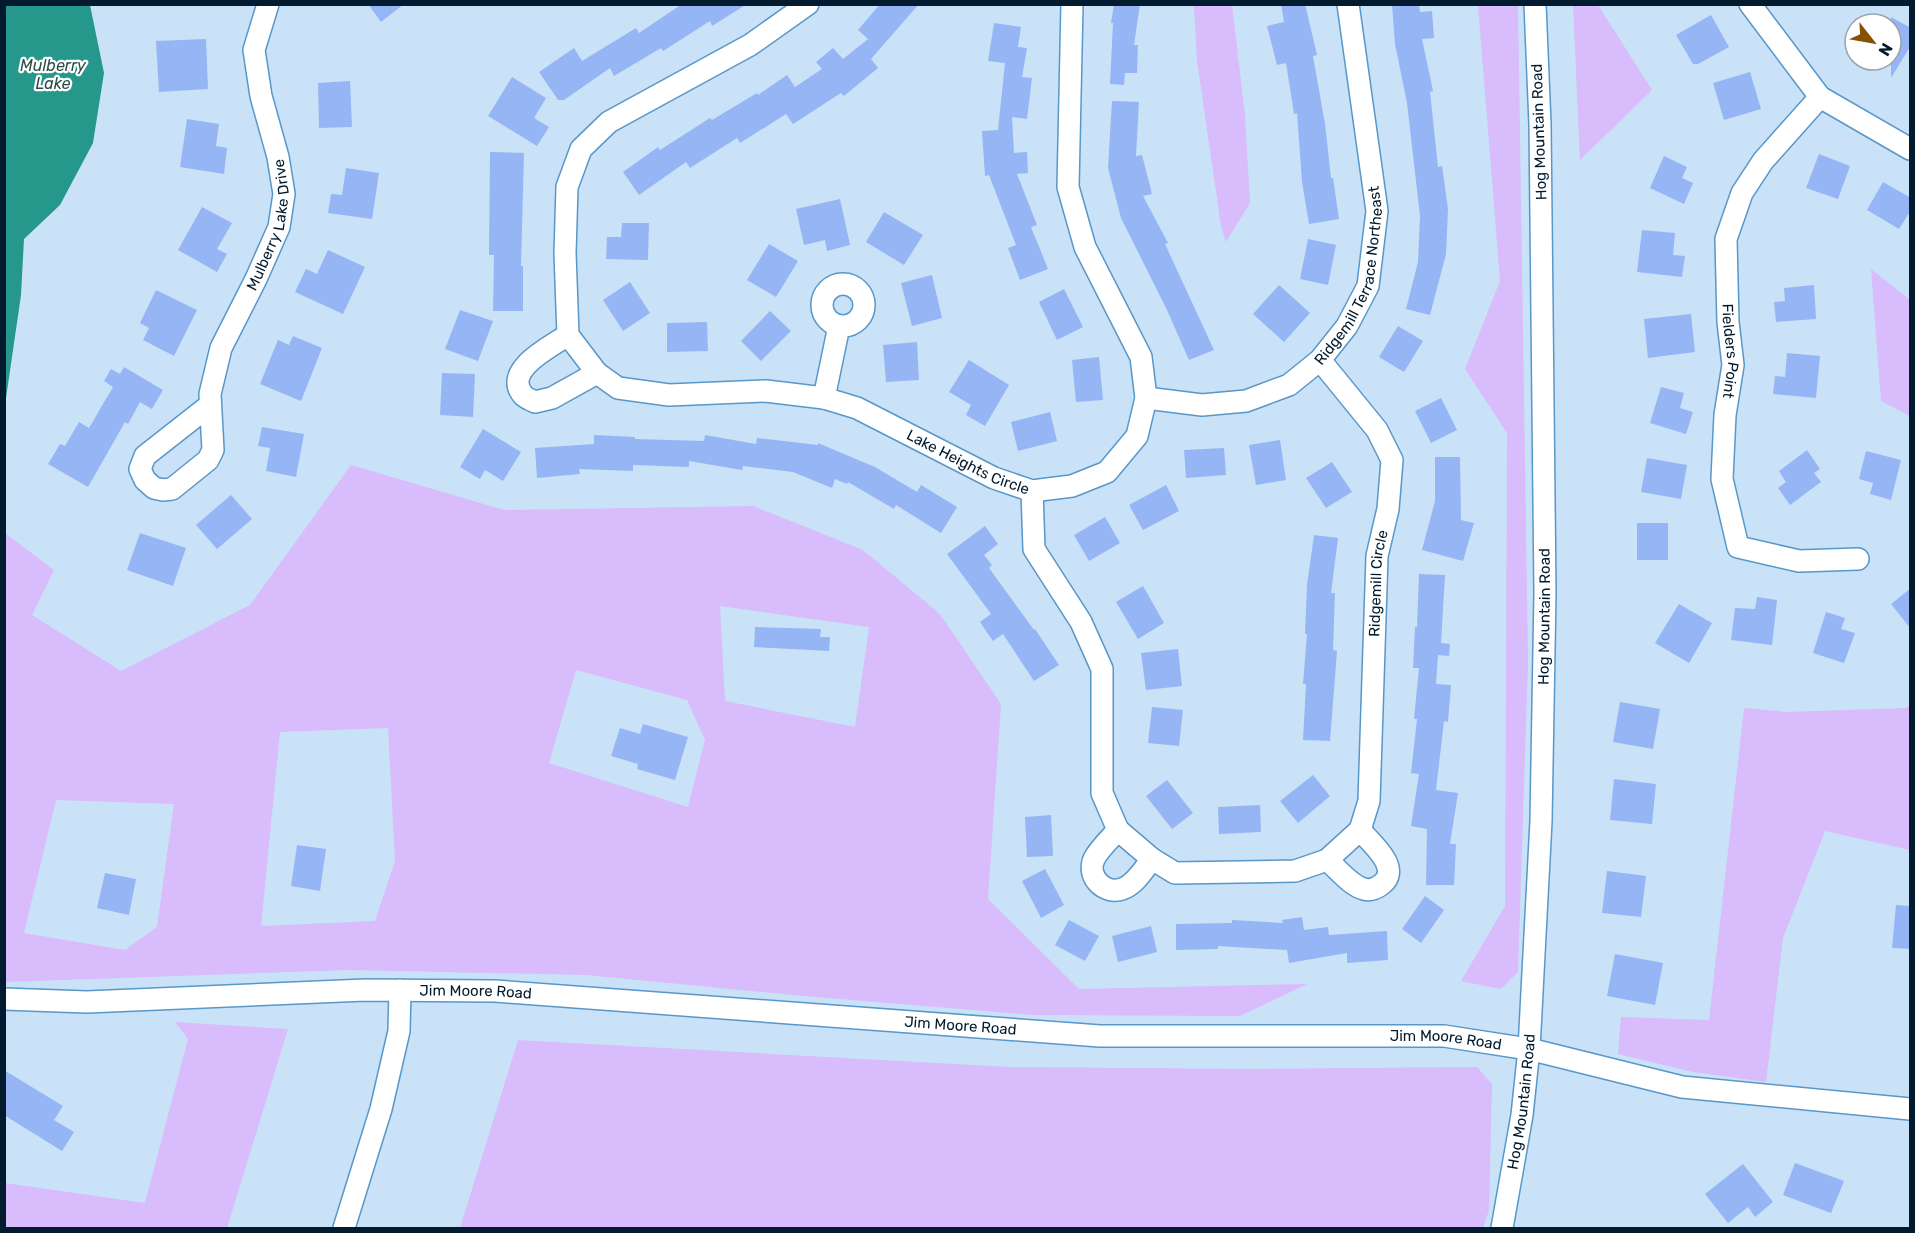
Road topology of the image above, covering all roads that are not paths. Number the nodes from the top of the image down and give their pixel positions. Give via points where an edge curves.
1 (268, 4) edge
2 (808, 4) edge
3 (1072, 4) edge
4 (1348, 4) edge
5 (1535, 4) edge
6 (1750, 4) edge
7 (1820, 97) junction
8 (1911, 149) edge
9 (839, 327) dead end
10 (568, 335) junction
11 (1320, 360) junction
12 (597, 373) junction
13 (824, 398) junction
14 (1146, 398) junction
15 (210, 405) dead end
16 (1032, 491) junction
17 (1858, 559) dead end
18 (1118, 830) junction
19 (1360, 830) junction
20 (1152, 859) junction
21 (1327, 860) junction
22 (400, 990) junction
23 (4, 999) edge
24 (1528, 1049) junction
25 (1911, 1109) edge
26 (344, 1228) edge
27 (1502, 1228) edge

1 - 15 street, Mulberry Lake Drive via 254,50 284,194 279,227 221,348
2 - 10 street via 750,45 609,122 581,149 567,187
3 - 14 street, Lake Heights Circle via 1068,187 1085,248 1141,357
4 - 11 street, Ridgemill Terrace Northeast via 1377,211 1368,286 1347,326
5 - 24 street, Hog Mountain Road via 1545,593 1541,821
6 - 7 street
7 - 8 street
7 - 17 street, Fielders Point via 1763,161 1742,193 1726,239 1733,365 1725,415 1722,479 1738,547 1799,561
9 - 13 street
10 - 12 street, Lake Heights Circle
10 - 12 street via 520,370 518,381 523,395 535,402 552,398
11 - 14 street, Ridgemill Terrace Northeast via 1289,385 1246,401 1202,405
11 - 19 street, Ridgemill Circle via 1377,429 1392,460 1388,509 1377,556 1369,801
12 - 13 street, Lake Heights Circle via 618,388 669,395 766,392
13 - 16 street, Lake Heights Circle via 857,408 994,478
14 - 16 street, Lake Heights Circle via 1137,436 1107,472 1072,486
16 - 18 street via 1034,549 1081,622 1102,669 1102,793
18 - 20 street
18 - 20 street via 1094,859 1092,871 1097,883 1114,891 1125,888
19 - 21 street
19 - 21 street via 1388,864 1385,882 1376,889 1365,890
20 - 21 street via 1175,873 1295,871
22 - 23 street, Jim Moore Road via 87,1002
22 - 24 street, Jim Moore Road via 495,991 1100,1036 1444,1036
22 - 26 street via 399,1030 381,1109
24 - 25 street, Jim Moore Road via 1682,1087
24 - 27 street, Hog Mountain Road via 1522,1115

